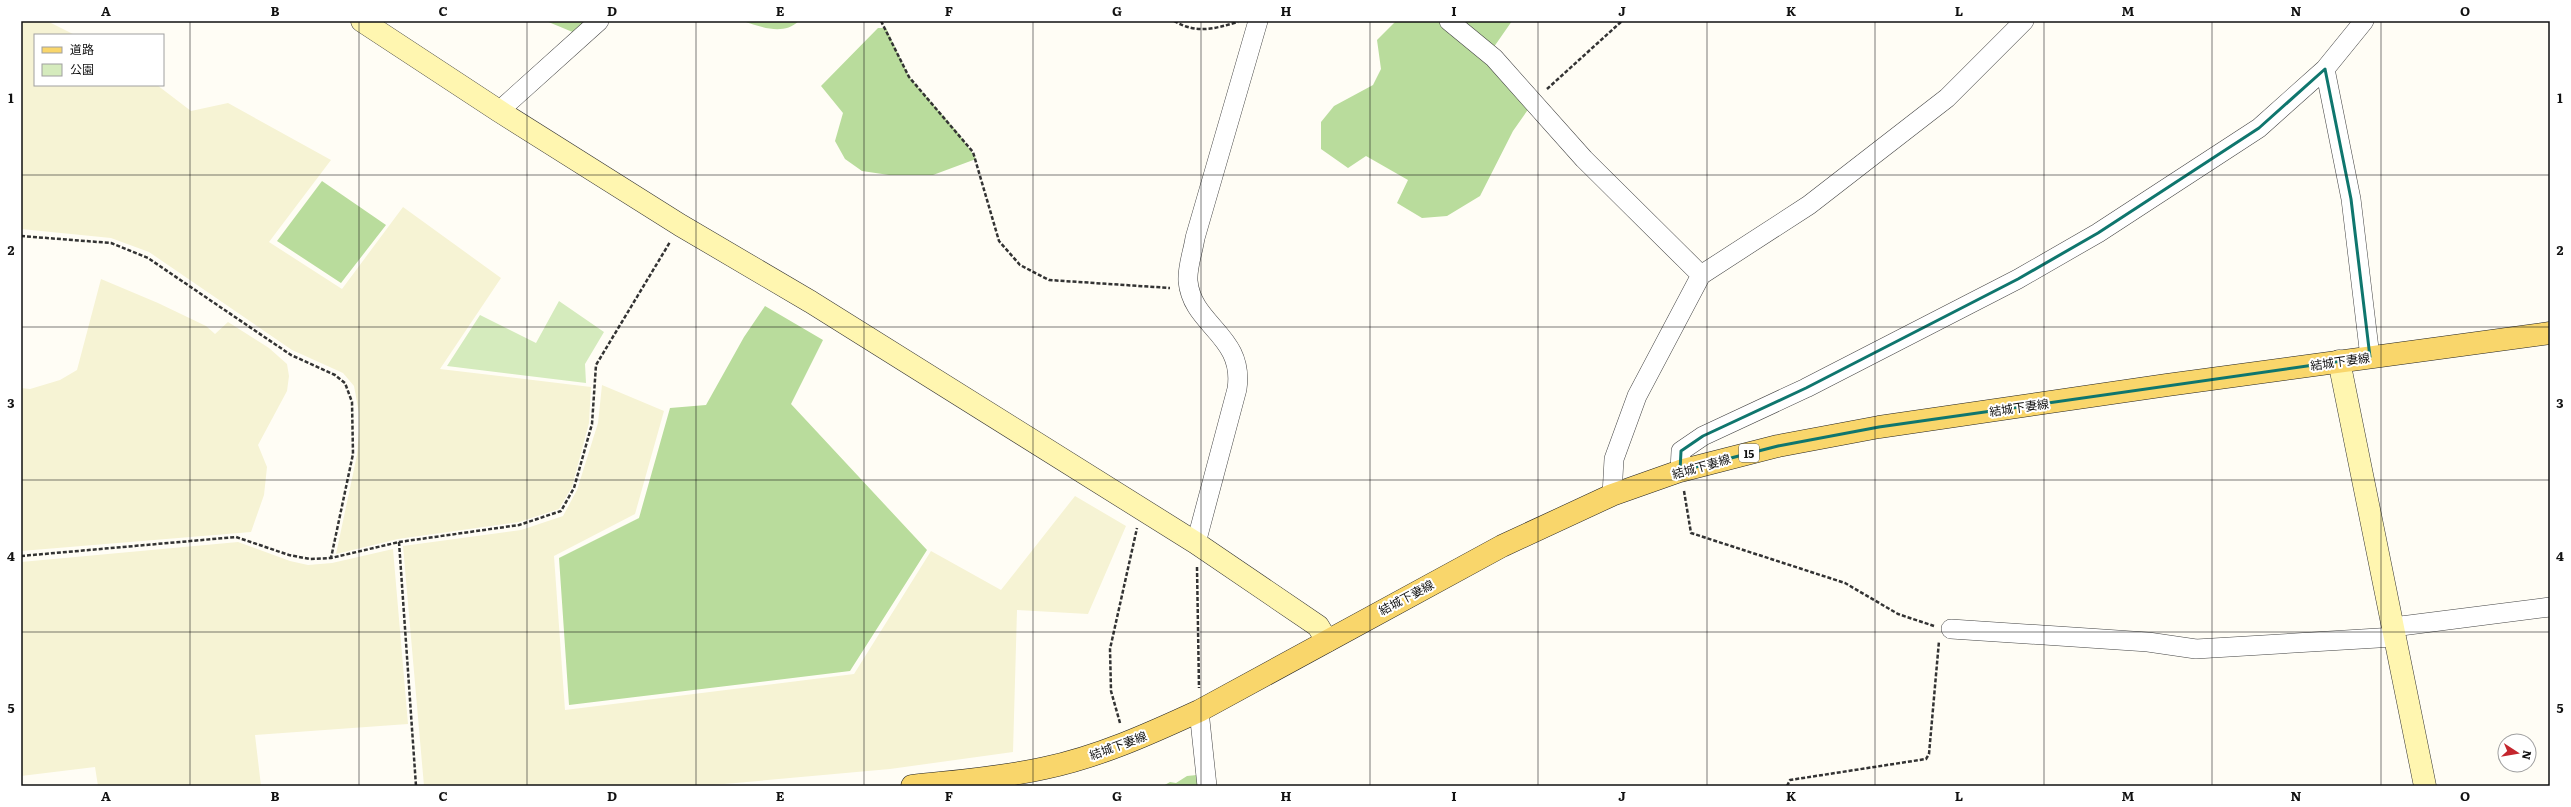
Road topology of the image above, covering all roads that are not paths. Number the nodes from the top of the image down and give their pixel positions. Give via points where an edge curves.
1 (362, 21) edge
2 (599, 21) edge
3 (1258, 21) edge
4 (1449, 21) edge
5 (2024, 21) edge
6 (2364, 21) edge
7 (2325, 70) junction
8 (499, 111) junction
9 (1701, 275) junction
10 (2550, 334) edge
11 (2370, 357) junction
12 (2340, 361) junction
13 (1680, 471) junction
14 (1612, 495) junction
15 (1196, 543) junction
16 (2550, 607) edge
17 (1945, 629) road end
18 (2394, 632) junction
19 (1327, 641) junction
20 (1199, 711) junction
21 (1009, 780) edge
22 (912, 786) edge
23 (1207, 786) edge
24 (2425, 786) edge

1 - 8 street
2 - 8 street
3 - 15 street via 1195,238 1189,272 1195,304 1235,356 1239,367 1237,389
4 - 9 street via 1494,58 1584,159
5 - 9 street via 1947,98 1809,205
6 - 7 street
7 - 11 street via 2351,199
7 - 13 street via 2259,128 2098,233 2018,278 1849,366 1703,436 1681,451
8 - 15 street via 680,225 811,302
9 - 14 street via 1637,396 1614,459
10 - 11 main road, 結城下妻線 / 15
11 - 12 main road, 結城下妻線 / 15
12 - 13 main road, 結城下妻線 / 15 via 1879,428 1778,446
12 - 18 street
13 - 14 main road, 結城下妻線 / 15
14 - 19 main road, 結城下妻線 / 15 via 1502,546
15 - 19 street via 1318,626
16 - 18 street
17 - 18 street via 2148,642 2196,649
18 - 24 street
19 - 20 main road, 結城下妻線 / 15
20 - 21 main road, 結城下妻線 / 15 via 1125,743
20 - 23 street
21 - 22 main road, 結城下妻線 / 15

